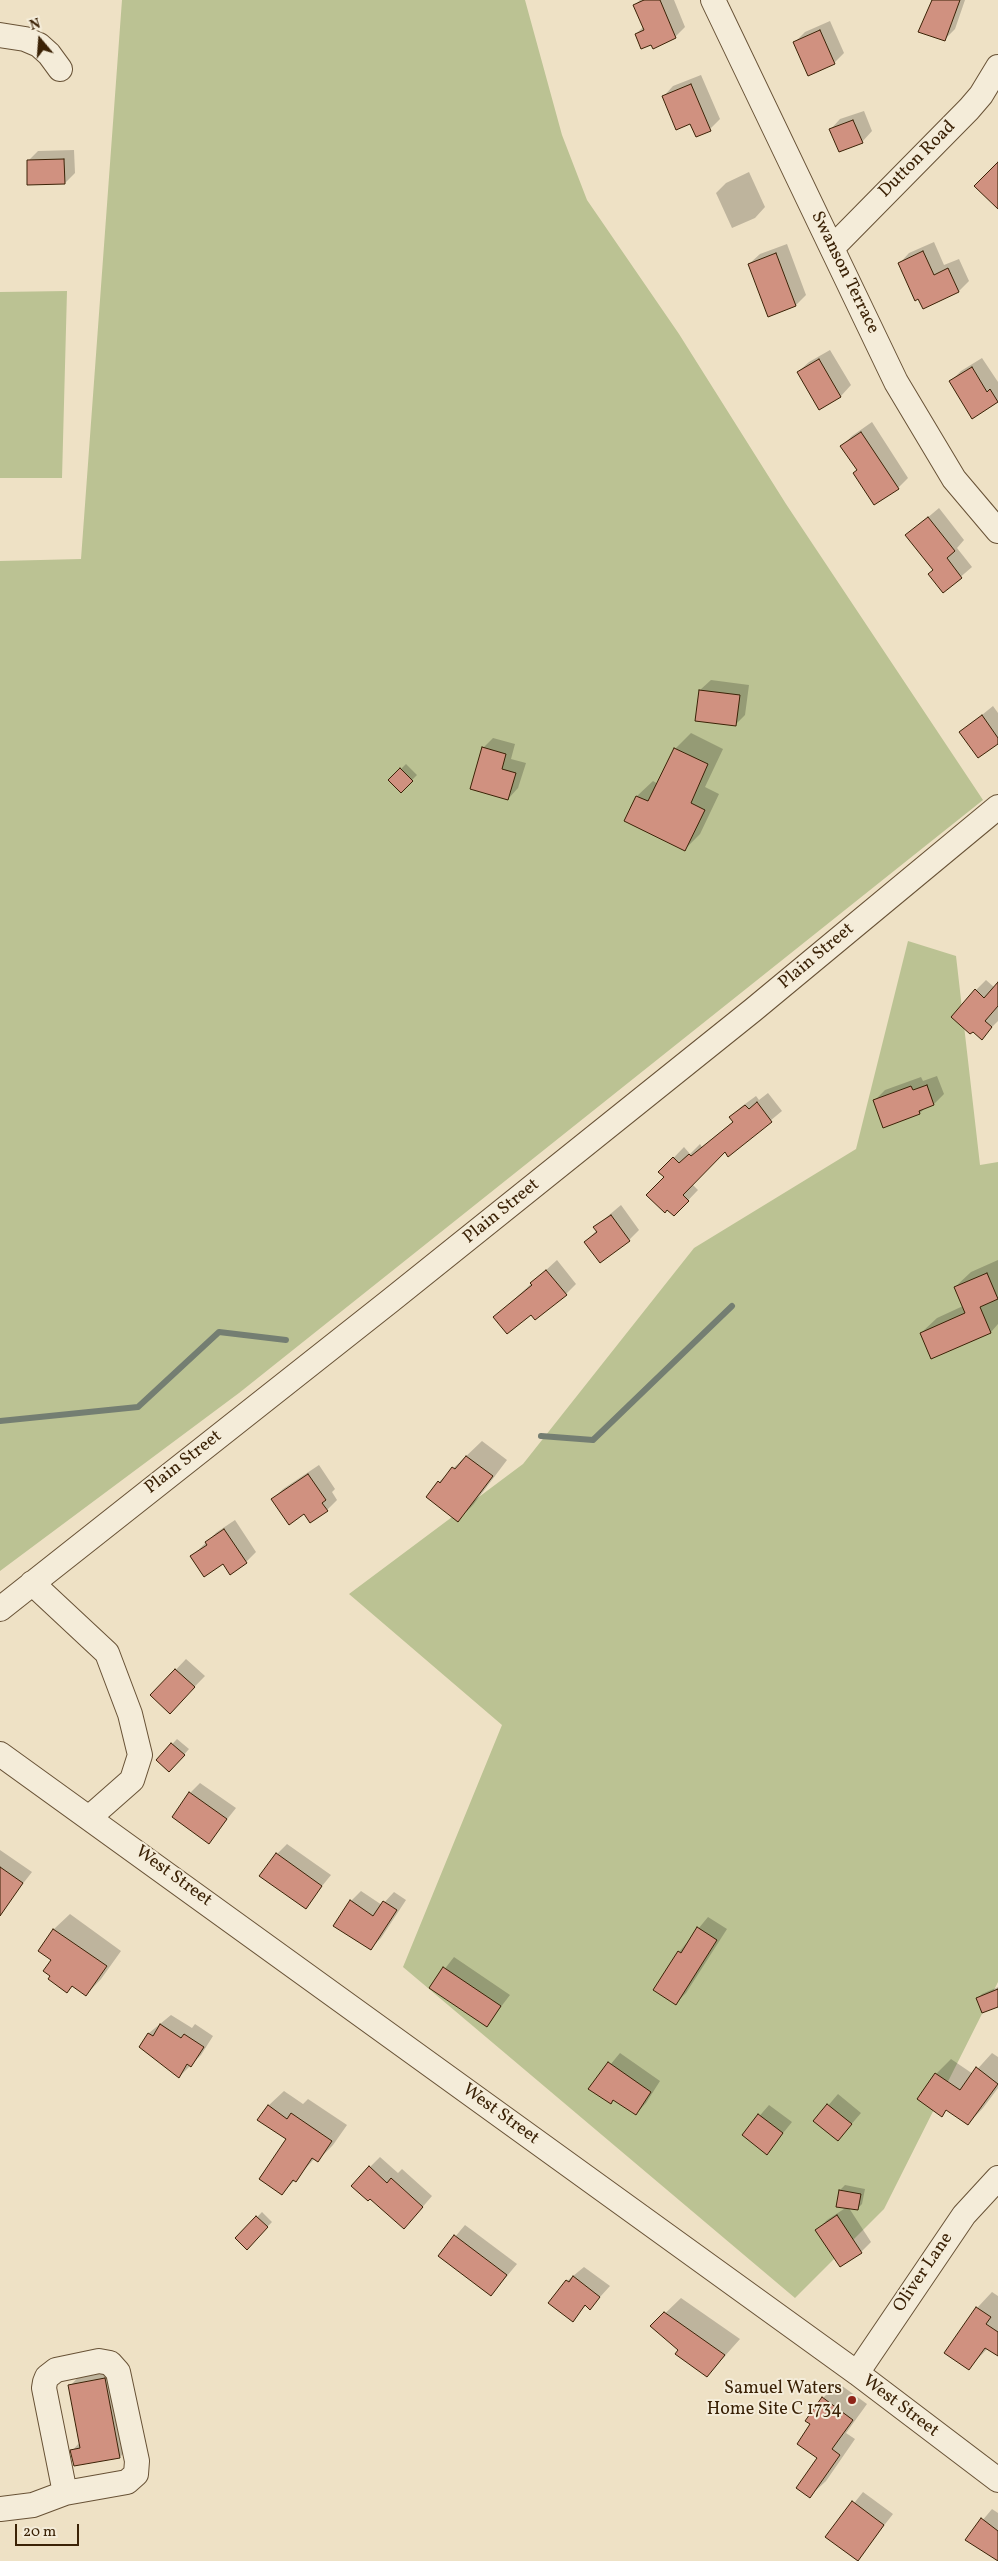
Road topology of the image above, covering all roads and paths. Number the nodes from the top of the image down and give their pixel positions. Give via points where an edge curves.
1 (713, 0) edge
2 (0, 35) edge
3 (998, 67) edge
4 (60, 69) dead end
5 (832, 248) junction
6 (998, 532) edge
7 (998, 808) edge
8 (32, 1583) junction
9 (0, 1609) edge
10 (0, 1754) edge
11 (90, 1817) junction
12 (998, 2178) edge
13 (857, 2374) junction
14 (998, 2480) edge
15 (65, 2493) junction
16 (0, 2509) edge

1 - 5 street, Swanson Terrace
2 - 4 street via 40,45
3 - 5 street, Dutton Road via 981,95
5 - 6 street, Swanson Terrace via 896,382 954,479
7 - 8 street, Plain Street via 460,1246
8 - 9 street, Plain Street
8 - 11 street via 107,1653 130,1714 140,1755 132,1780
10 - 11 street, West Street
11 - 13 street, West Street
12 - 13 street, Oliver Lane via 964,2215
13 - 14 street, West Street
15 - 15 street via 45,2382 56,2370 99,2361 110,2363 118,2372 137,2461 136,2474 127,2482
15 - 16 street via 33,2505

